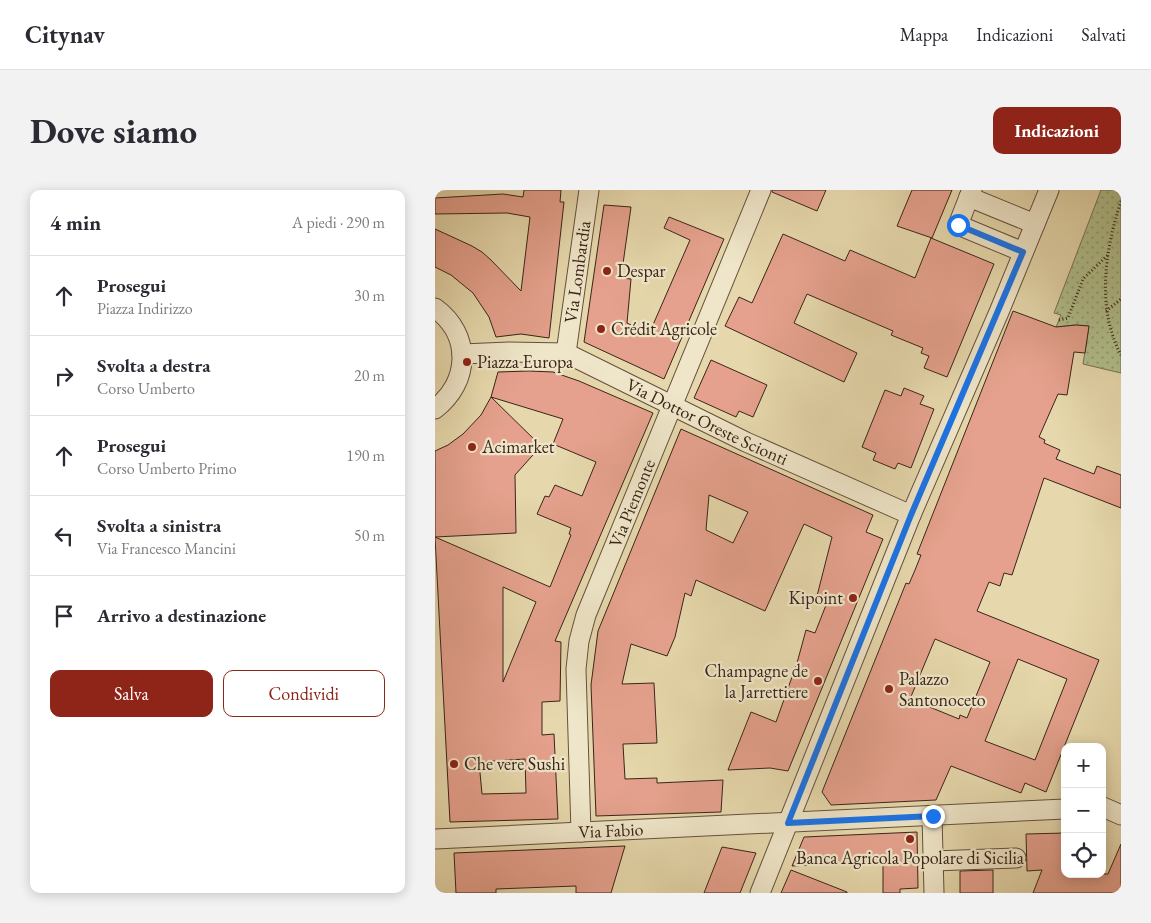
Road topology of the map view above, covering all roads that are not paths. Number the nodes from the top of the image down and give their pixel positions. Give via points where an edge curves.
1 (589, 190) edge
2 (761, 190) edge
3 (1049, 190) edge
4 (971, 193) edge
5 (1035, 224) junction
6 (1023, 252) junction
7 (435, 308) edge
8 (462, 354) junction
9 (566, 354) junction
10 (673, 406) junction
11 (435, 409) edge
12 (911, 515) junction
13 (1121, 806) edge
14 (1106, 807) edge
15 (1061, 809) edge
16 (1106, 809) edge
17 (1121, 815) edge
18 (933, 816) junction
19 (788, 823) junction
20 (581, 832) junction
21 (435, 839) edge
22 (1016, 858) dead end
23 (933, 861) junction
24 (760, 893) edge
25 (934, 893) edge

1 - 9 street, Via Lombardia
2 - 10 street, Via Piemonte
3 - 5 street
4 - 5 street
4 - 6 street via 958,225
5 - 6 street
6 - 12 street
7 - 8 street via 454,328
8 - 9 street, Via Dottor Oreste Scionti
8 - 11 street via 456,385 448,398
9 - 10 street, Via Dottor Oreste Scionti
10 - 12 street, Via Dottor Oreste Scionti
10 - 20 street, Via Piemonte via 586,615 579,641 576,669
12 - 19 street
13 - 14 street
15 - 18 street, Via Fabio
16 - 17 street
18 - 19 street, Via Fabio
18 - 23 street
19 - 20 street, Via Fabio
19 - 24 street
20 - 21 street, Via Fabio
22 - 23 street
23 - 25 street

